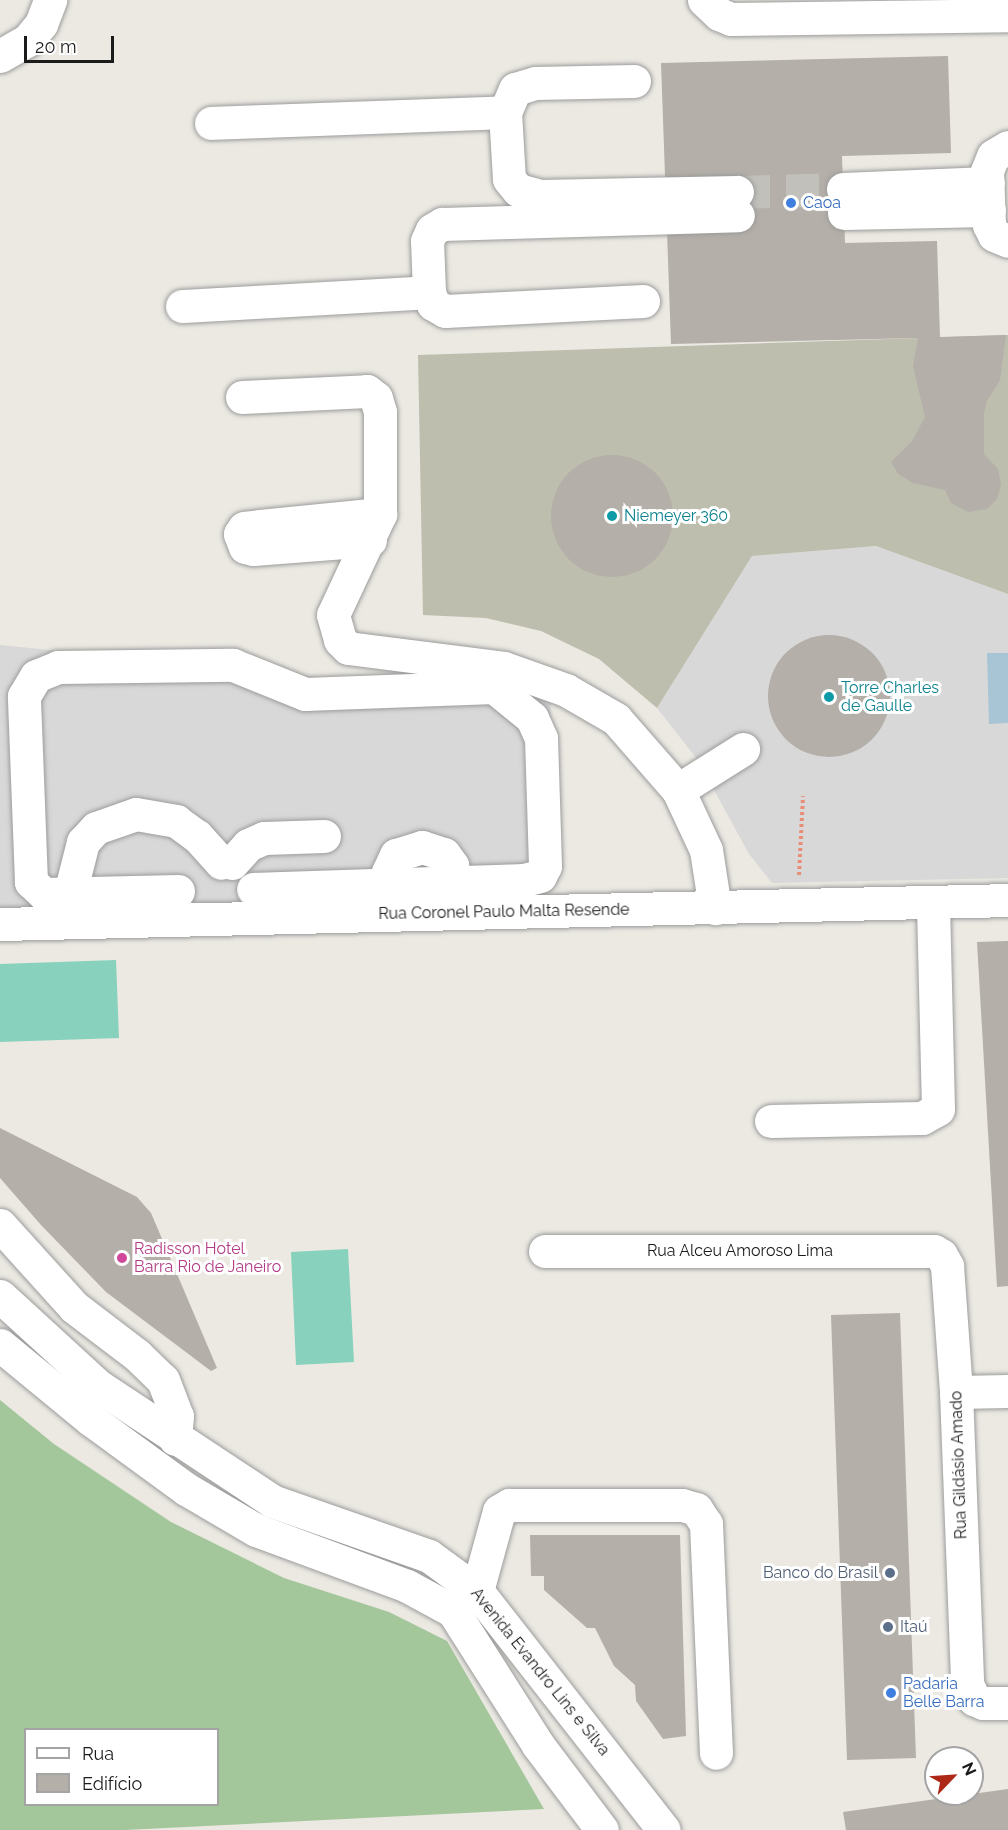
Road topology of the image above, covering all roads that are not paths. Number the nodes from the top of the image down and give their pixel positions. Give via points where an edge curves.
1 (50, 0) edge
2 (704, 0) edge
3 (1008, 15) edge
4 (0, 56) edge
5 (634, 81) dead end
6 (505, 112) junction
7 (211, 123) dead end
8 (1008, 147) edge
9 (988, 197) junction
10 (843, 201) tunnel mouth
11 (1008, 241) edge
12 (429, 292) junction
13 (643, 301) dead end
14 (182, 306) dead end
15 (242, 397) dead end
16 (743, 749) dead end
17 (678, 790) junction
18 (324, 836) dead end
19 (226, 863) junction
20 (70, 893) junction
21 (1008, 900) edge
22 (255, 902) junction
23 (933, 902) junction
24 (178, 905) junction
25 (715, 908) junction
26 (0, 924) edge
27 (771, 1121) dead end
28 (0, 1225) edge
29 (545, 1251) dead end
30 (934, 1251) joint
31 (0, 1296) edge
32 (0, 1346) edge
33 (1008, 1391) edge
34 (956, 1392) junction
35 (174, 1439) junction
36 (477, 1591) junction
37 (1008, 1703) edge
38 (716, 1753) dead end
39 (602, 1830) edge
40 (664, 1830) edge

1 - 4 street via 41,24 28,40
2 - 3 street via 731,20
5 - 6 street via 535,83 516,89
6 - 7 street
6 - 12 street via 509,179 518,190 540,196 738,204 442,224 432,230 427,242
8 - 9 street via 993,156
9 - 10 street
9 - 11 street via 991,231
12 - 13 street via 433,304 445,311
12 - 14 street
15 - 17 street via 367,391 376,399 380,412 375,527 333,615 335,629 348,648 504,668 566,690 616,719
16 - 17 street
17 - 25 street via 706,850
18 - 19 street via 264,838
19 - 20 street via 176,821 157,816 125,816 96,828 83,842
19 - 22 street via 242,869
19 - 24 street via 195,872
20 - 22 street via 44,894 36,890 28,869 24,696 36,676 58,667 233,665 305,694 494,687 532,718 541,738 545,866 534,878 455,882 452,865 444,854 422,847 396,855 387,885
20 - 24 street
21 - 23 street, Rua Coronel Paulo Malta Resende
22 - 24 street, Rua Coronel Paulo Malta Resende
22 - 25 street, Rua Coronel Paulo Malta Resende
23 - 25 street, Rua Coronel Paulo Malta Resende
23 - 27 street via 938,1109 922,1118
24 - 26 street, Rua Coronel Paulo Malta Resende
28 - 35 street via 74,1307 137,1354 163,1380 177,1416
29 - 30 street, Rua Alceu Amoroso Lima
30 - 34 street, Rua Gildásio Amado via 947,1266
31 - 35 street, Avenida Evandro Lins e Silva via 97,1385
32 - 39 street, Avenida Evandro Lins e Silva via 90,1419 186,1489 256,1530 407,1586 453,1611 538,1745
33 - 34 street
34 - 37 street, Rua Gildásio Amado via 966,1684 975,1699 983,1703
35 - 36 street, Avenida Evandro Lins e Silva via 272,1501 429,1556
36 - 38 street via 499,1511 509,1505 682,1505 696,1509 706,1524
36 - 40 street, Avenida Evandro Lins e Silva

